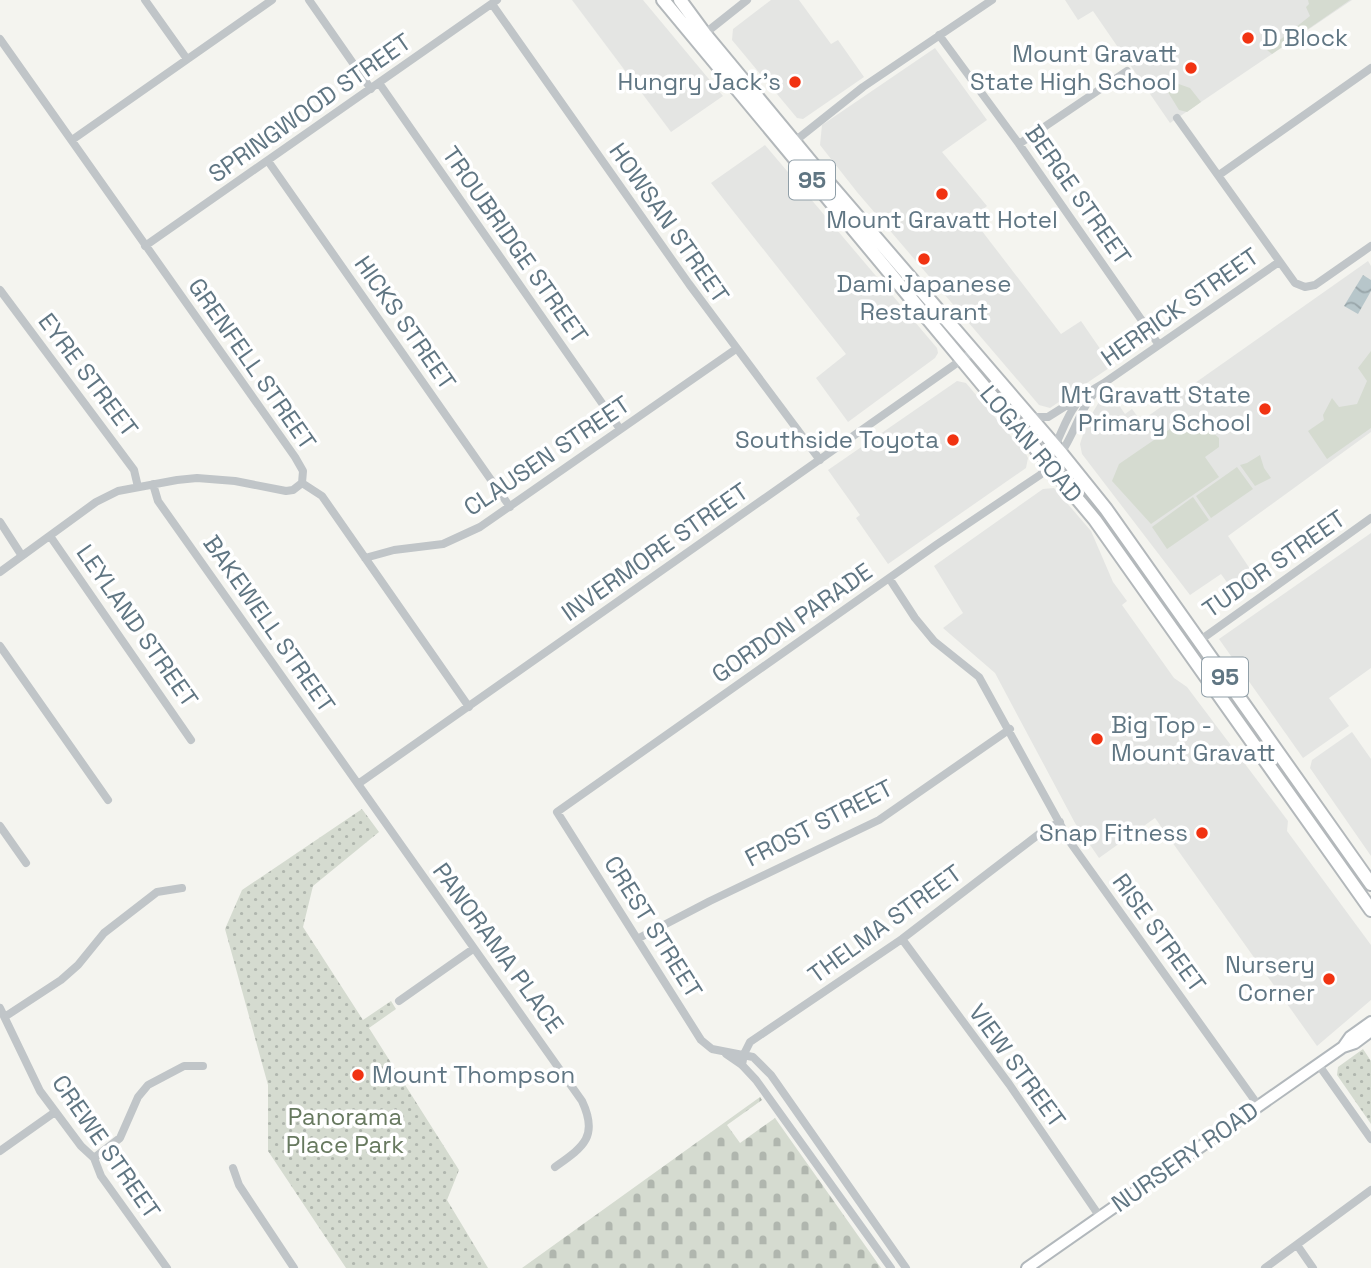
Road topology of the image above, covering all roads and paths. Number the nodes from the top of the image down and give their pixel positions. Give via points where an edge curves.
1 (145, 0) edge
2 (272, 0) edge
3 (309, 0) edge
4 (663, 0) edge
5 (680, 0) edge
6 (747, 0) edge
7 (992, 0) edge
8 (494, 2) edge
9 (939, 35) junction
10 (700, 37) junction
11 (0, 39) edge
12 (187, 59) junction
13 (1371, 68) edge
14 (1126, 71) dead end
15 (375, 86) junction
16 (1177, 118) dead end
17 (72, 140) junction
18 (794, 141) junction
19 (1019, 144) junction
20 (268, 161) junction
21 (1219, 175) junction
22 (145, 246) junction
23 (1370, 248) edge
24 (1279, 262) junction
25 (0, 290) edge
26 (1159, 345) junction
27 (736, 349) junction
28 (974, 351) junction
29 (961, 360) junction
30 (1104, 383) junction
31 (1086, 393) junction
32 (1030, 417) junction
33 (620, 429) junction
34 (1058, 450) junction
35 (820, 460) junction
36 (1050, 465) junction
37 (302, 483) junction
38 (153, 484) junction
39 (138, 487) junction
40 (510, 507) junction
41 (1371, 518) edge
42 (0, 522) edge
43 (50, 536) junction
44 (22, 556) junction
45 (365, 558) junction
46 (0, 572) edge
47 (889, 578) junction
48 (1199, 641) junction
49 (0, 646) edge
50 (469, 707) junction
51 (1010, 729) junction
52 (191, 740) dead end
53 (358, 784) junction
54 (108, 800) dead end
55 (557, 812) joint
56 (1060, 822) junction
57 (0, 826) edge
58 (26, 863) dead end
59 (1371, 884) edge
60 (182, 888) dead end
61 (1371, 910) edge
62 (639, 938) junction
63 (902, 939) junction
64 (473, 949) junction
65 (398, 1001) dead end
66 (3, 1012) edge
67 (1371, 1022) edge
68 (1371, 1031) edge
69 (1343, 1047) junction
70 (724, 1052) junction
71 (744, 1054) junction
72 (1318, 1064) junction
73 (742, 1065) junction
74 (203, 1066) dead end
75 (1258, 1105) junction
76 (55, 1112) junction
77 (1371, 1139) edge
78 (0, 1151) edge
79 (94, 1158) junction
80 (555, 1167) dead end
81 (233, 1168) dead end
82 (1371, 1191) edge
83 (1100, 1217) junction
84 (1297, 1245) junction
85 (289, 1266) edge
86 (167, 1268) edge
87 (891, 1268) edge
88 (906, 1268) edge
89 (1027, 1268) edge
90 (1265, 1268) edge
91 (1313, 1268) edge

1 - 12 street
2 - 12 street
3 - 15 street, TROUBRIDGE STREET
4 - 10 main road, LOGAN ROAD / 95
5 - 10 main road, LOGAN ROAD / 95
6 - 10 street
7 - 9 street
8 - 15 street, SPRINGWOOD STREET
8 - 27 street, HOWSAN STREET
9 - 18 street
9 - 19 street, BERGE STREET
10 - 18 main road, LOGAN ROAD / 95
10 - 29 main road, LOGAN ROAD / 95
11 - 17 street, GRENFELL STREET
12 - 17 street
13 - 21 street
14 - 19 street
15 - 20 street, SPRINGWOOD STREET
15 - 33 street, TROUBRIDGE STREET
16 - 21 street
17 - 22 street, GRENFELL STREET
18 - 28 main road, LOGAN ROAD / 95
19 - 26 street, BERGE STREET
20 - 22 street, SPRINGWOOD STREET
20 - 40 street, HICKS STREET
21 - 24 street
22 - 37 street, GRENFELL STREET via 295,457 303,471
23 - 24 street via 1318,283 1303,287 1292,281
24 - 26 street, HERRICK STREET
25 - 39 street, EYRE STREET via 134,470
26 - 30 street, HERRICK STREET
27 - 33 street, CLAUSEN STREET
27 - 35 street, HOWSAN STREET
28 - 29 street, INVERMORE STREET
28 - 32 main road, LOGAN ROAD / 95
29 - 35 street, INVERMORE STREET
29 - 36 main road, LOGAN ROAD / 95
30 - 31 street, HERRICK STREET
30 - 34 street, HERRICK STREET via 1085,406 1072,437
31 - 32 street via 1053,415
31 - 34 street, HERRICK STREET via 1073,407
32 - 34 main road, LOGAN ROAD / 95
33 - 40 street, CLAUSEN STREET
34 - 36 main road
34 - 48 main road, LOGAN ROAD / 95
35 - 50 street, INVERMORE STREET
36 - 47 street, GORDON PARADE
36 - 61 main road, LOGAN ROAD / 95 via 1102,530
37 - 38 street via 286,491 217,479
37 - 45 street, GRENFELL STREET via 322,496
38 - 39 street
38 - 53 street, BAKEWELL STREET via 158,501
39 - 43 street via 107,495
40 - 45 street, CLAUSEN STREET via 443,544
41 - 48 street, TUDOR STREET
42 - 44 street
43 - 44 street
43 - 52 street, LEYLAND STREET
44 - 46 street
45 - 50 street, GRENFELL STREET
47 - 51 street, RISE STREET via 934,641 979,677
47 - 55 street, GORDON PARADE
48 - 59 main road, LOGAN ROAD / 95
49 - 54 street
50 - 53 street, INVERMORE STREET
51 - 56 street, RISE STREET
51 - 62 street, FROST STREET via 879,820
53 - 64 street, PANORAMA PLACE
55 - 62 street, CREST STREET
56 - 63 street, THELMA STREET
56 - 75 street, RISE STREET
57 - 58 street
60 - 66 street via 157,892 104,933 61,980
62 - 70 street, CREST STREET via 701,1040
63 - 71 street, THELMA STREET via 765,1031 750,1042
63 - 83 street, VIEW STREET
64 - 65 street
64 - 80 street, PANORAMA PLACE via 588,1115 590,1131 582,1148
66 - 76 street, CREWE STREET via 40,1091
67 - 69 main road, NURSERY ROAD
68 - 69 main road, NURSERY ROAD
69 - 72 main road, NURSERY ROAD
70 - 71 street, CREST STREET
70 - 73 street, CREST STREET
71 - 73 street
71 - 88 street via 771,1075
72 - 75 main road, NURSERY ROAD
72 - 77 street
73 - 87 street, CREST STREET
74 - 79 street via 184,1066 148,1085 120,1138
75 - 83 main road, NURSERY ROAD
76 - 78 street
76 - 79 street, CREWE STREET
79 - 86 street, CREWE STREET via 101,1176
81 - 85 street
82 - 84 street
83 - 89 main road, NURSERY ROAD
84 - 90 street
84 - 91 street

